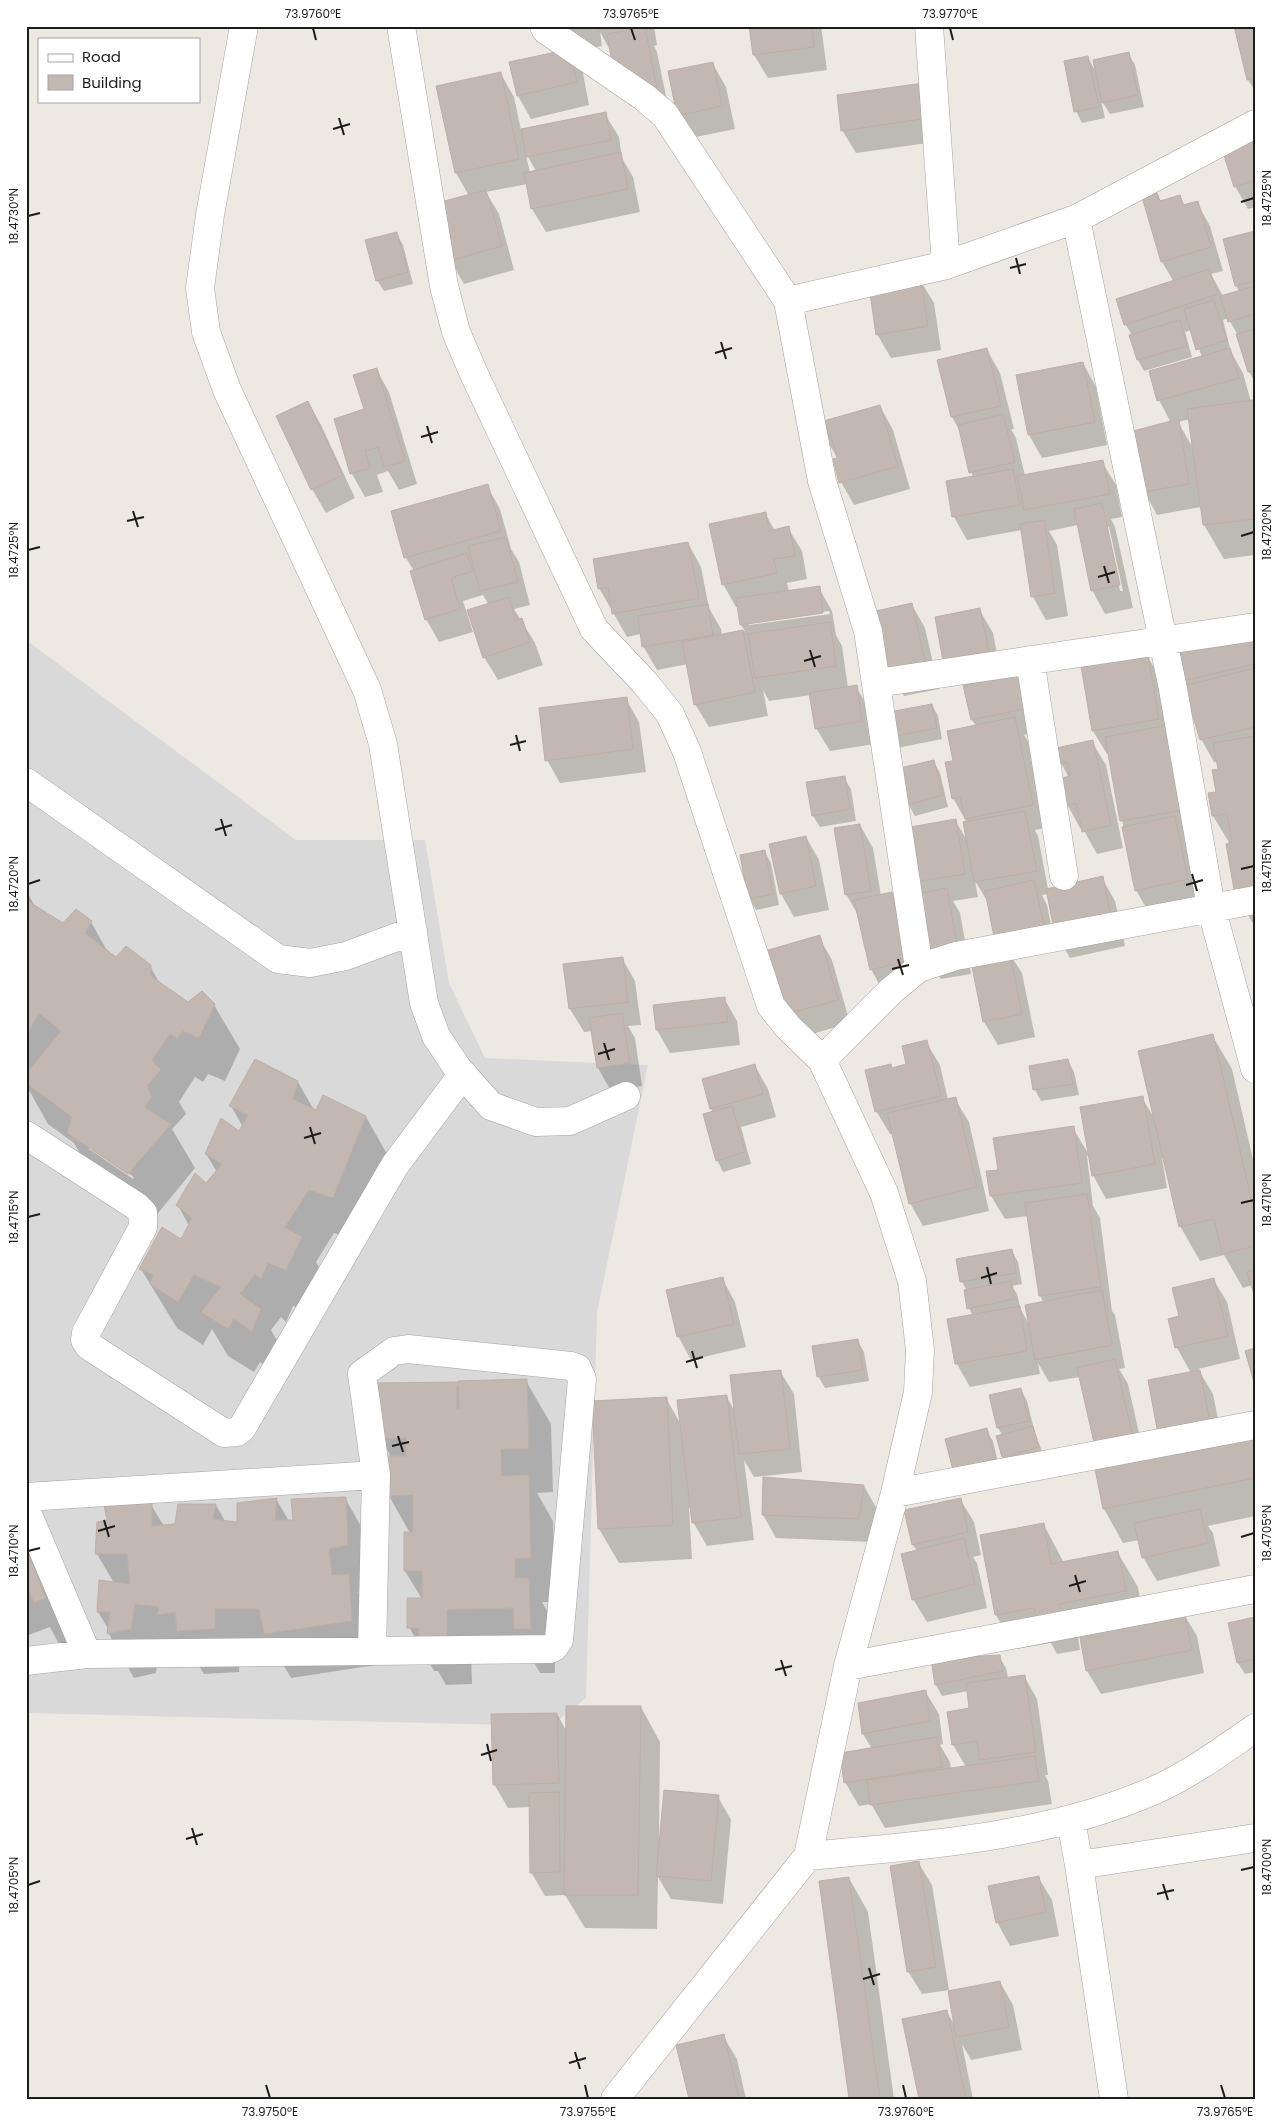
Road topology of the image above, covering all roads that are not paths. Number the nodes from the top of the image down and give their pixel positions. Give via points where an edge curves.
1 (244, 26) edge
2 (401, 26) edge
3 (544, 26) edge
4 (929, 26) edge
5 (1255, 124) edge
6 (1076, 219) junction
7 (946, 265) junction
8 (788, 301) junction
9 (1255, 627) edge
10 (1162, 640) junction
11 (1030, 660) junction
12 (876, 683) junction
13 (26, 782) edge
14 (1064, 876) dead end
15 (1255, 900) edge
16 (1211, 907) junction
17 (413, 931) junction
18 (919, 968) junction
19 (822, 1060) junction
20 (1255, 1069) edge
21 (463, 1074) junction
22 (626, 1096) dead end
23 (26, 1135) edge
24 (1255, 1425) edge
25 (376, 1475) junction
26 (895, 1493) junction
27 (26, 1496) edge
28 (26, 1510) edge
29 (1255, 1589) edge
30 (372, 1651) junction
31 (87, 1654) junction
32 (26, 1661) edge
33 (848, 1666) junction
34 (1255, 1728) edge
35 (1071, 1820) junction
36 (1255, 1838) edge
37 (808, 1856) junction
38 (1079, 1866) junction
39 (615, 2099) edge
40 (1114, 2099) edge

1 - 17 street via 200,288 206,332 227,390 367,690 383,744
2 - 19 street via 444,286 456,332 594,629 645,682 670,714 687,752 770,1006
3 - 8 street via 665,116
4 - 7 street
5 - 6 street
6 - 7 street
6 - 10 street
7 - 8 street
8 - 12 street via 822,481 868,630
9 - 10 street
10 - 11 street
10 - 16 street
11 - 12 street
11 - 14 street
12 - 18 street
13 - 17 street via 278,959 310,963 346,956
15 - 16 street
16 - 18 street via 956,956
16 - 20 street
17 - 21 street via 424,1003 436,1036
18 - 19 street via 892,990
19 - 26 street via 884,1193 912,1281 920,1350 918,1392
21 - 22 street via 492,1106 536,1122 570,1121
21 - 23 street via 395,1165 242,1428 230,1434 89,1346 85,1340 86,1333 143,1227 143,1214 136,1206
24 - 26 street
25 - 27 street
25 - 30 street
25 - 30 street via 362,1374 394,1351 408,1349 571,1366 580,1373 582,1379 557,1644 550,1649
26 - 33 street
28 - 31 street
29 - 33 street
30 - 31 street
31 - 32 street
33 - 37 street
34 - 35 street via 1157,1789 1098,1813
35 - 37 street via 930,1844
35 - 38 street
36 - 38 street
37 - 39 street
38 - 40 street

